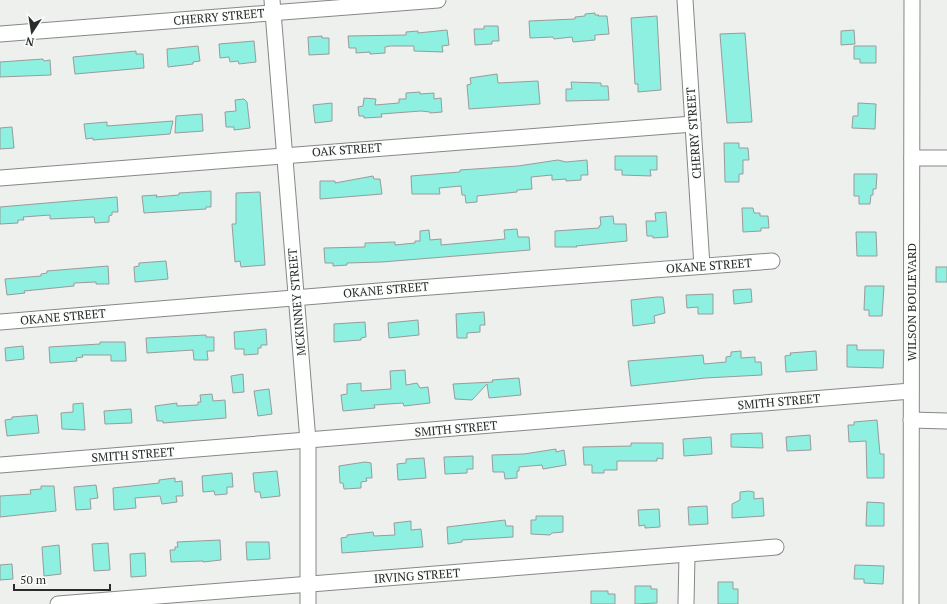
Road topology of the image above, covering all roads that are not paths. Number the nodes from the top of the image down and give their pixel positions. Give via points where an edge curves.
1 (438, 0) edge
2 (685, 0) edge
3 (912, 0) edge
4 (273, 6) edge
5 (0, 34) edge
6 (693, 124) junction
7 (285, 155) junction
8 (912, 158) junction
9 (947, 158) edge
10 (0, 178) edge
11 (772, 261) dead end
12 (702, 266) junction
13 (296, 298) junction
14 (0, 322) edge
15 (911, 391) junction
16 (911, 420) junction
17 (947, 421) edge
18 (308, 441) junction
19 (0, 465) edge
20 (776, 547) dead end
21 (687, 555) junction
22 (309, 584) junction
23 (58, 604) edge
24 (308, 604) edge
25 (686, 604) edge
26 (911, 604) edge

1 - 4 street, CHERRY STREET
2 - 6 street, CHERRY STREET
3 - 8 street, WILSON BOULEVARD
4 - 5 street, CHERRY STREET
4 - 7 street, MCKINNEY STREET
6 - 7 street, OAK STREET
6 - 12 street, CHERRY STREET
7 - 10 street, OAK STREET
7 - 13 street, MCKINNEY STREET
8 - 9 street
8 - 15 street, WILSON BOULEVARD
11 - 12 street, OKANE STREET
12 - 13 street, OKANE STREET
13 - 14 street, OKANE STREET
13 - 18 street, MCKINNEY STREET
15 - 16 street, WILSON BOULEVARD
15 - 18 street, SMITH STREET
16 - 17 street
16 - 26 street, WILSON BOULEVARD
18 - 19 street, SMITH STREET
18 - 22 street, MCKINNEY STREET
20 - 21 street, IRVING STREET
21 - 22 street, IRVING STREET
21 - 25 street
22 - 23 street, IRVING STREET
22 - 24 street, MCKINNEY STREET

